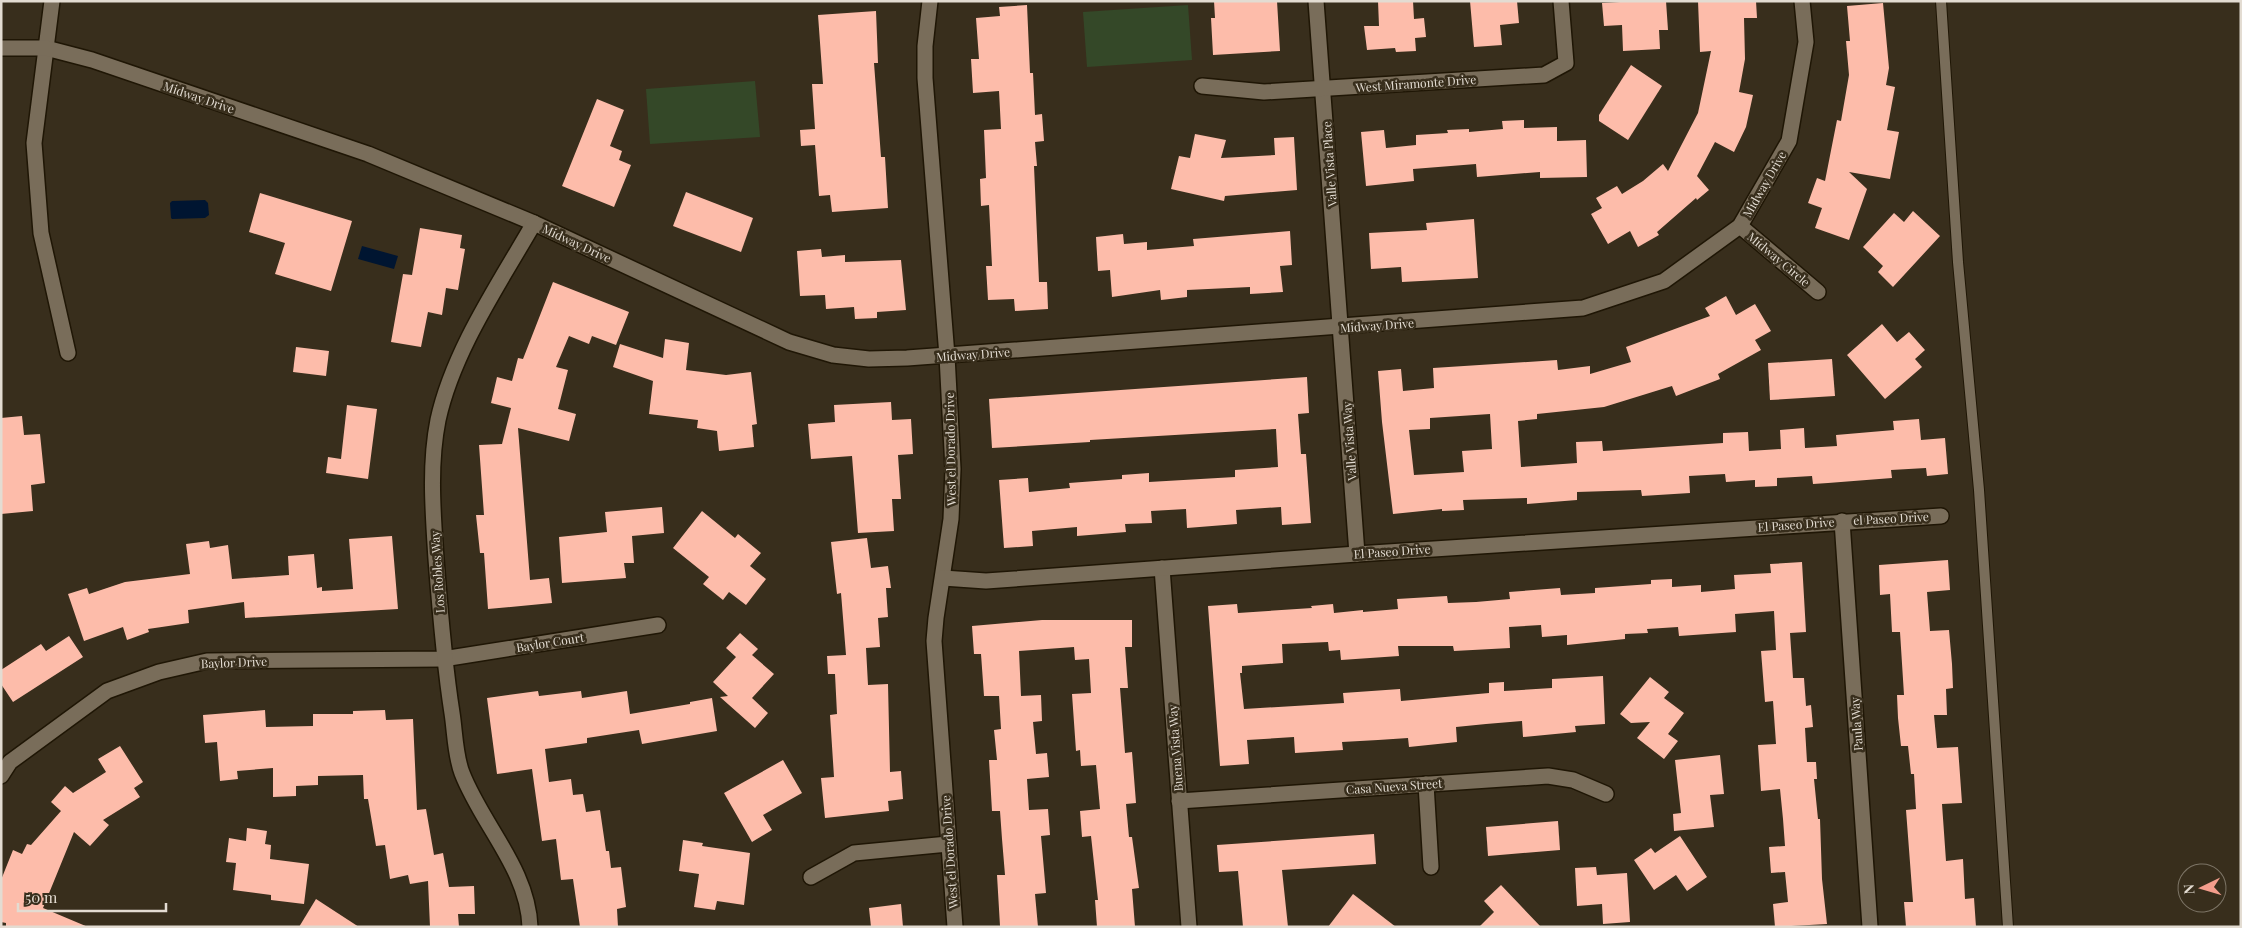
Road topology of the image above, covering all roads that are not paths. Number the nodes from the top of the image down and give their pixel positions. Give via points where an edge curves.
1 (52, 1) edge
2 (930, 1) edge
3 (1316, 1) edge
4 (1561, 1) edge
5 (1802, 1) edge
6 (1941, 1) edge
7 (1, 48) edge
8 (46, 48) junction
9 (1202, 86) dead end
10 (1324, 89) junction
11 (534, 223) junction
12 (1740, 226) junction
13 (1818, 292) dead end
14 (1340, 327) junction
15 (68, 353) dead end
16 (947, 356) junction
17 (1941, 516) dead end
18 (1842, 521) junction
19 (1357, 554) junction
20 (1162, 568) junction
21 (942, 578) junction
22 (658, 625) dead end
23 (443, 659) junction
24 (6, 758) edge
25 (1, 776) edge
26 (1426, 784) junction
27 (1606, 794) dead end
28 (1179, 801) junction
29 (948, 844) junction
30 (1431, 866) dead end
31 (811, 877) dead end
32 (530, 927) edge
33 (955, 927) edge
34 (1189, 927) edge
35 (1870, 927) edge
36 (2008, 927) edge

1 - 8 street
2 - 16 street, West el Dorado Drive via 925,78
3 - 10 street, Valle Vista Place
4 - 10 street, West Miramonte Drive via 1566,63 1544,75
5 - 12 street, Midway Drive via 1806,42 1789,141
6 - 36 lane via 1958,262 1979,490
7 - 8 street, Midway Drive
8 - 11 street, Midway Drive via 92,60 368,154
8 - 15 street via 34,143 41,232
9 - 10 street, West Miramonte Drive via 1264,92
10 - 14 street, Valle Vista Place
11 - 16 street, Midway Drive via 789,342 833,355 869,359
11 - 23 street, Los Robles Way via 457,361 438,419 432,499
12 - 13 street, Midway Circle
12 - 14 street, Midway Drive via 1664,281 1583,308
14 - 16 street, Midway Drive
14 - 19 street, Valle Vista Way
16 - 21 street, West el Dorado Drive via 953,469 951,519
17 - 18 street, el Paseo Drive
18 - 19 street, El Paseo Drive
18 - 35 street, Paula Way
19 - 20 street, El Paseo Drive
20 - 21 street, El Paseo Drive via 986,581
20 - 28 street, Buena Vista Way
21 - 29 street, West el Dorado Drive via 934,641
22 - 23 street, Baylor Court
23 - 24 street, Baylor Drive via 207,661 159,672 107,691
23 - 32 street, Los Robles Way via 462,771 480,811 523,886
24 - 25 street, Baylor Drive
26 - 27 street, Casa Nueva Street via 1548,776 1573,780
26 - 28 street, Casa Nueva Street
26 - 30 street
28 - 34 street, Buena Vista Way
29 - 31 street via 854,853
29 - 33 street, West el Dorado Drive

